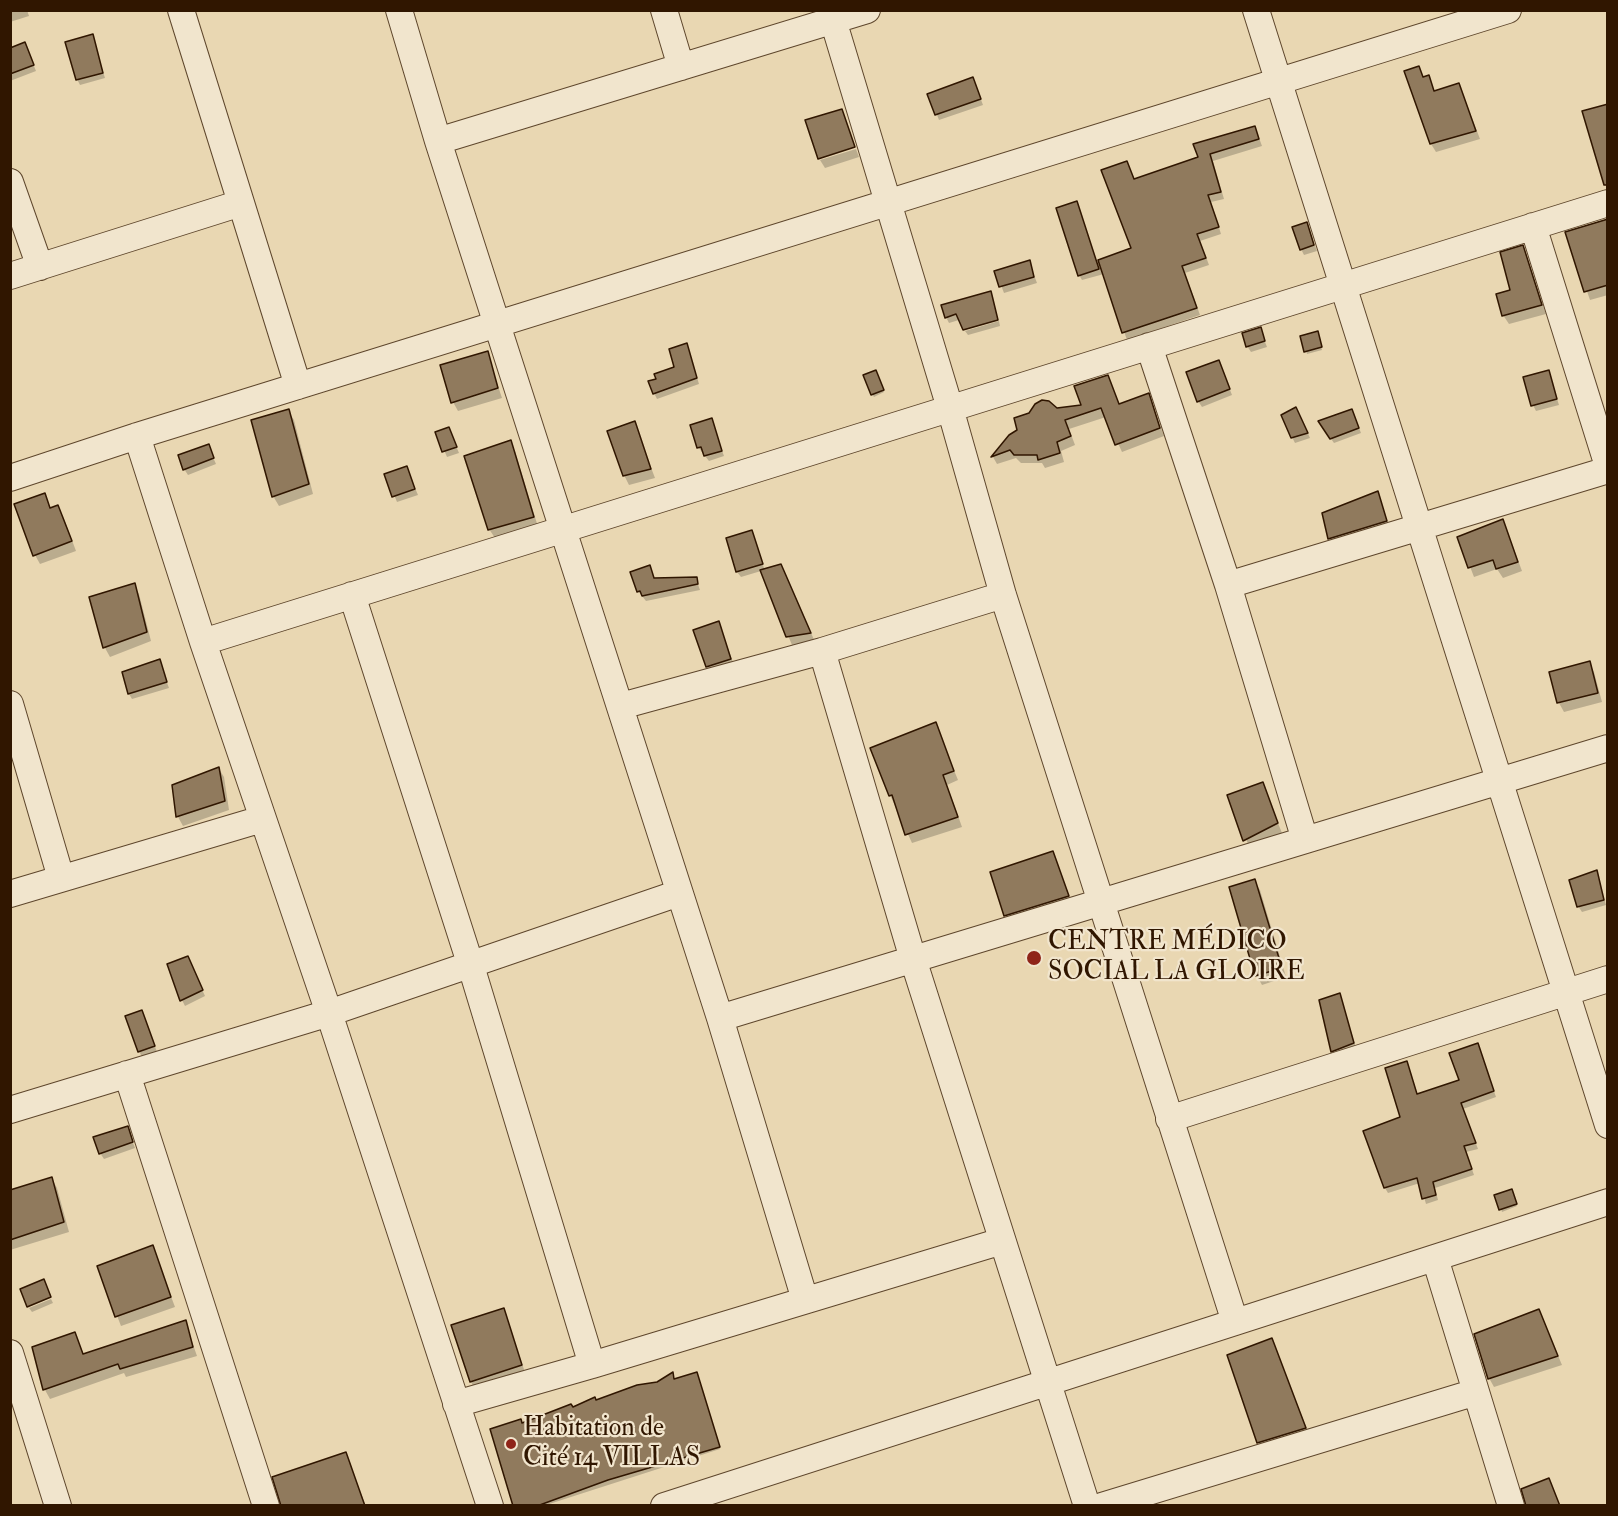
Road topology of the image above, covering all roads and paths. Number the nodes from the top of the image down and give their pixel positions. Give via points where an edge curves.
1 (181, 10) edge
2 (399, 10) edge
3 (664, 10) edge
4 (867, 10) edge
5 (1256, 10) edge
6 (1508, 10) edge
7 (831, 16) edge
8 (681, 66) junction
9 (1278, 82) junction
10 (438, 141) junction
11 (10, 182) edge
12 (241, 203) junction
13 (1608, 203) edge
14 (886, 204) junction
15 (1533, 226) junction
16 (40, 267) junction
17 (10, 276) edge
18 (1344, 285) junction
19 (498, 324) junction
20 (1149, 346) junction
21 (298, 386) junction
22 (950, 408) junction
23 (137, 436) junction
24 (1608, 468) edge
25 (10, 478) edge
26 (1417, 528) junction
27 (562, 529) junction
28 (1228, 585) junction
29 (352, 595) junction
30 (1003, 596) junction
31 (203, 642) junction
32 (822, 651) junction
33 (10, 704) edge
34 (621, 706) junction
35 (1608, 748) edge
36 (1499, 781) junction
37 (262, 819) junction
38 (1305, 840) junction
39 (61, 878) junction
40 (679, 893) junction
41 (10, 894) edge
42 (1099, 903) junction
43 (913, 959) junction
44 (471, 966) junction
45 (1608, 980) edge
46 (1567, 992) junction
47 (329, 1014) junction
48 (720, 1018) junction
49 (127, 1074) junction
50 (10, 1110) edge
51 (1169, 1119) junction
52 (1608, 1125) edge
53 (1608, 1202) edge
54 (1002, 1240) junction
55 (1435, 1258) junction
56 (805, 1300) junction
57 (1235, 1322) junction
58 (10, 1353) edge
59 (592, 1365) junction
60 (1047, 1383) junction
61 (1476, 1392) junction
62 (456, 1404) junction
63 (58, 1506) edge
64 (266, 1506) edge
65 (490, 1506) edge
66 (664, 1506) edge
67 (1087, 1506) edge
68 (1102, 1506) edge
69 (1511, 1506) edge

1 - 12 street
2 - 10 street
3 - 8 street
4 - 7 street
5 - 9 street
6 - 9 street
7 - 8 street
7 - 14 street
8 - 10 street
9 - 14 street
9 - 18 street
10 - 19 street
11 - 16 street
12 - 16 street
12 - 21 street
13 - 15 street
14 - 19 street
14 - 22 street
15 - 18 street
15 - 24 street
16 - 17 street
18 - 20 street
18 - 26 street
19 - 21 street
19 - 27 street
20 - 22 street
20 - 28 street
21 - 23 street
22 - 27 street
22 - 30 street
23 - 25 street
23 - 31 street
24 - 26 street
26 - 28 street
26 - 36 street
27 - 29 street
27 - 34 street
28 - 38 street
29 - 31 street
29 - 44 street
30 - 32 street
30 - 42 street
31 - 37 street
32 - 34 street
32 - 43 street
33 - 39 street
34 - 40 street
35 - 36 street
36 - 38 street
36 - 46 street
37 - 39 street
37 - 47 street
38 - 42 street
39 - 41 street
40 - 44 street
40 - 48 street
42 - 43 street
42 - 51 street
43 - 48 street
43 - 54 street
44 - 47 street
44 - 59 street
45 - 46 street
46 - 51 street
46 - 52 street
47 - 49 street
47 - 62 street
48 - 56 street
49 - 50 street
49 - 64 street
51 - 57 street
53 - 55 street
54 - 56 street
54 - 60 street
55 - 57 street
55 - 61 street
56 - 59 street
57 - 60 street
58 - 63 street
59 - 62 street
60 - 66 street
60 - 67 street
61 - 68 street
61 - 69 street
62 - 65 street

